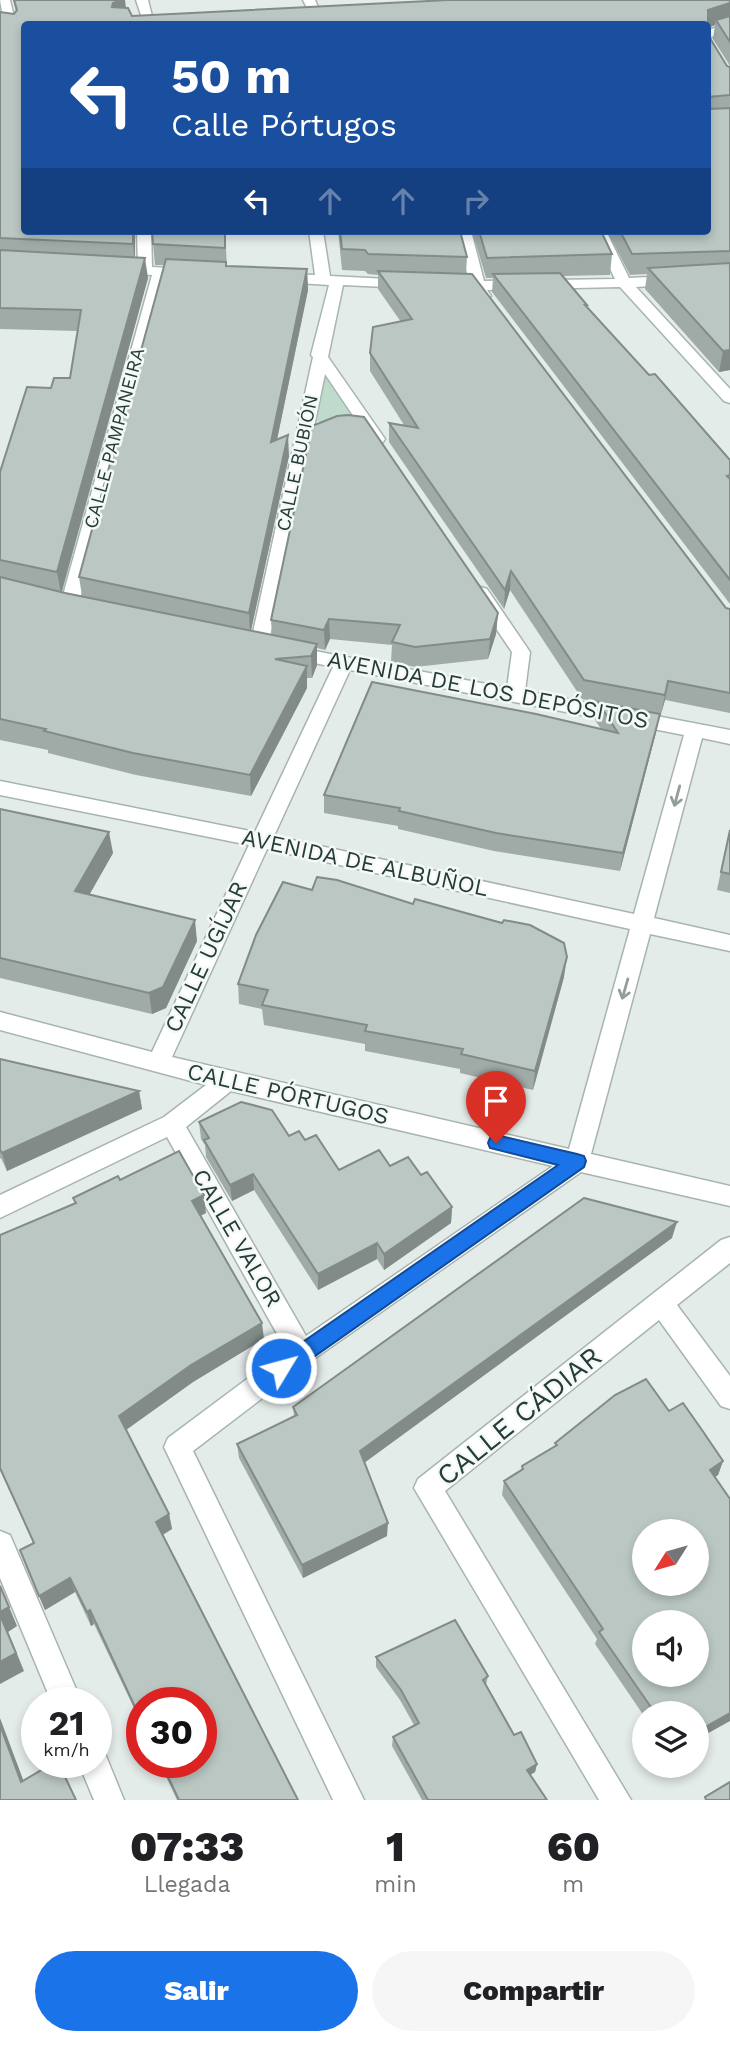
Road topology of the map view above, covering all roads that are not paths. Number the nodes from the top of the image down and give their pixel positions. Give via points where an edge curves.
1 (4, 0) edge
2 (142, 0) edge
3 (309, 0) edge
4 (330, 15) edge
5 (140, 21) edge
6 (730, 28) edge
7 (5, 29) edge
8 (711, 33) edge
9 (145, 235) edge
10 (317, 235) edge
11 (465, 235) edge
12 (602, 235) edge
13 (106, 269) edge
14 (153, 271) junction
15 (201, 273) edge
16 (269, 277) edge
17 (728, 279) edge
18 (330, 281) junction
19 (624, 283) junction
20 (478, 287) junction
21 (495, 309) edge
22 (319, 355) junction
23 (730, 398) edge
24 (363, 419) junction
25 (306, 422) junction
26 (386, 453) edge
27 (468, 574) edge
28 (46, 600) edge
29 (252, 645) joint
30 (344, 662) junction
31 (515, 694) junction
32 (695, 730) junction
33 (730, 737) edge
34 (0, 788) edge
35 (260, 840) junction
36 (643, 923) junction
37 (730, 943) edge
38 (0, 1021) edge
39 (158, 1063) junction
40 (228, 1081) junction
41 (172, 1124) junction
42 (577, 1161) junction
43 (730, 1196) edge
44 (0, 1207) edge
45 (730, 1248) edge
46 (661, 1303) junction
47 (302, 1353) junction
48 (730, 1397) edge
49 (0, 1545) edge
50 (60, 1687) edge
51 (100, 1778) edge
52 (109, 1800) edge
53 (349, 1800) edge
54 (615, 1800) edge

1 - 7 street
2 - 5 street
3 - 4 street via 310,16
6 - 8 street
9 - 14 street, CALLE PAMPANEIRA
10 - 18 street
11 - 20 street
12 - 19 street
13 - 14 street
14 - 15 street
14 - 28 street, CALLE PAMPANEIRA via 75,607
16 - 18 street
17 - 19 street
18 - 20 street
18 - 22 street, CALLE BUBIÓN
19 - 20 street
19 - 23 street
20 - 21 street
22 - 24 street
22 - 25 street, CALLE BUBIÓN
24 - 25 street
24 - 26 street
25 - 29 street, CALLE BUBIÓN
27 - 31 street via 521,652
29 - 30 street, AVENIDA DE LOS DEPÓSITOS
30 - 31 street, AVENIDA DE LOS DEPÓSITOS
30 - 35 street, CALLE UGÍJAR
31 - 32 street, AVENIDA DE LOS DEPÓSITOS
32 - 33 street, AVENIDA DE LOS DEPÓSITOS
32 -> 36 street
34 - 35 street, AVENIDA DE ALBUÑOL
35 - 36 street, AVENIDA DE ALBUÑOL
35 - 39 street, CALLE UGÍJAR
36 - 37 street, AVENIDA DE ALBUÑOL
36 -> 42 street
38 - 39 street, CALLE PÓRTUGOS
39 - 40 street, CALLE PÓRTUGOS
40 - 41 street
40 - 42 street, CALLE PÓRTUGOS
41 - 44 street
41 - 47 street, CALLE VALOR
42 - 43 street, CALLE PÓRTUGOS
42 - 47 street
45 - 46 street, CALLE CÁDIAR
46 - 48 street
46 - 54 street, CALLE CÁDIAR via 428,1489
47 - 53 street via 177,1447
49 - 50 street
51 - 52 street

